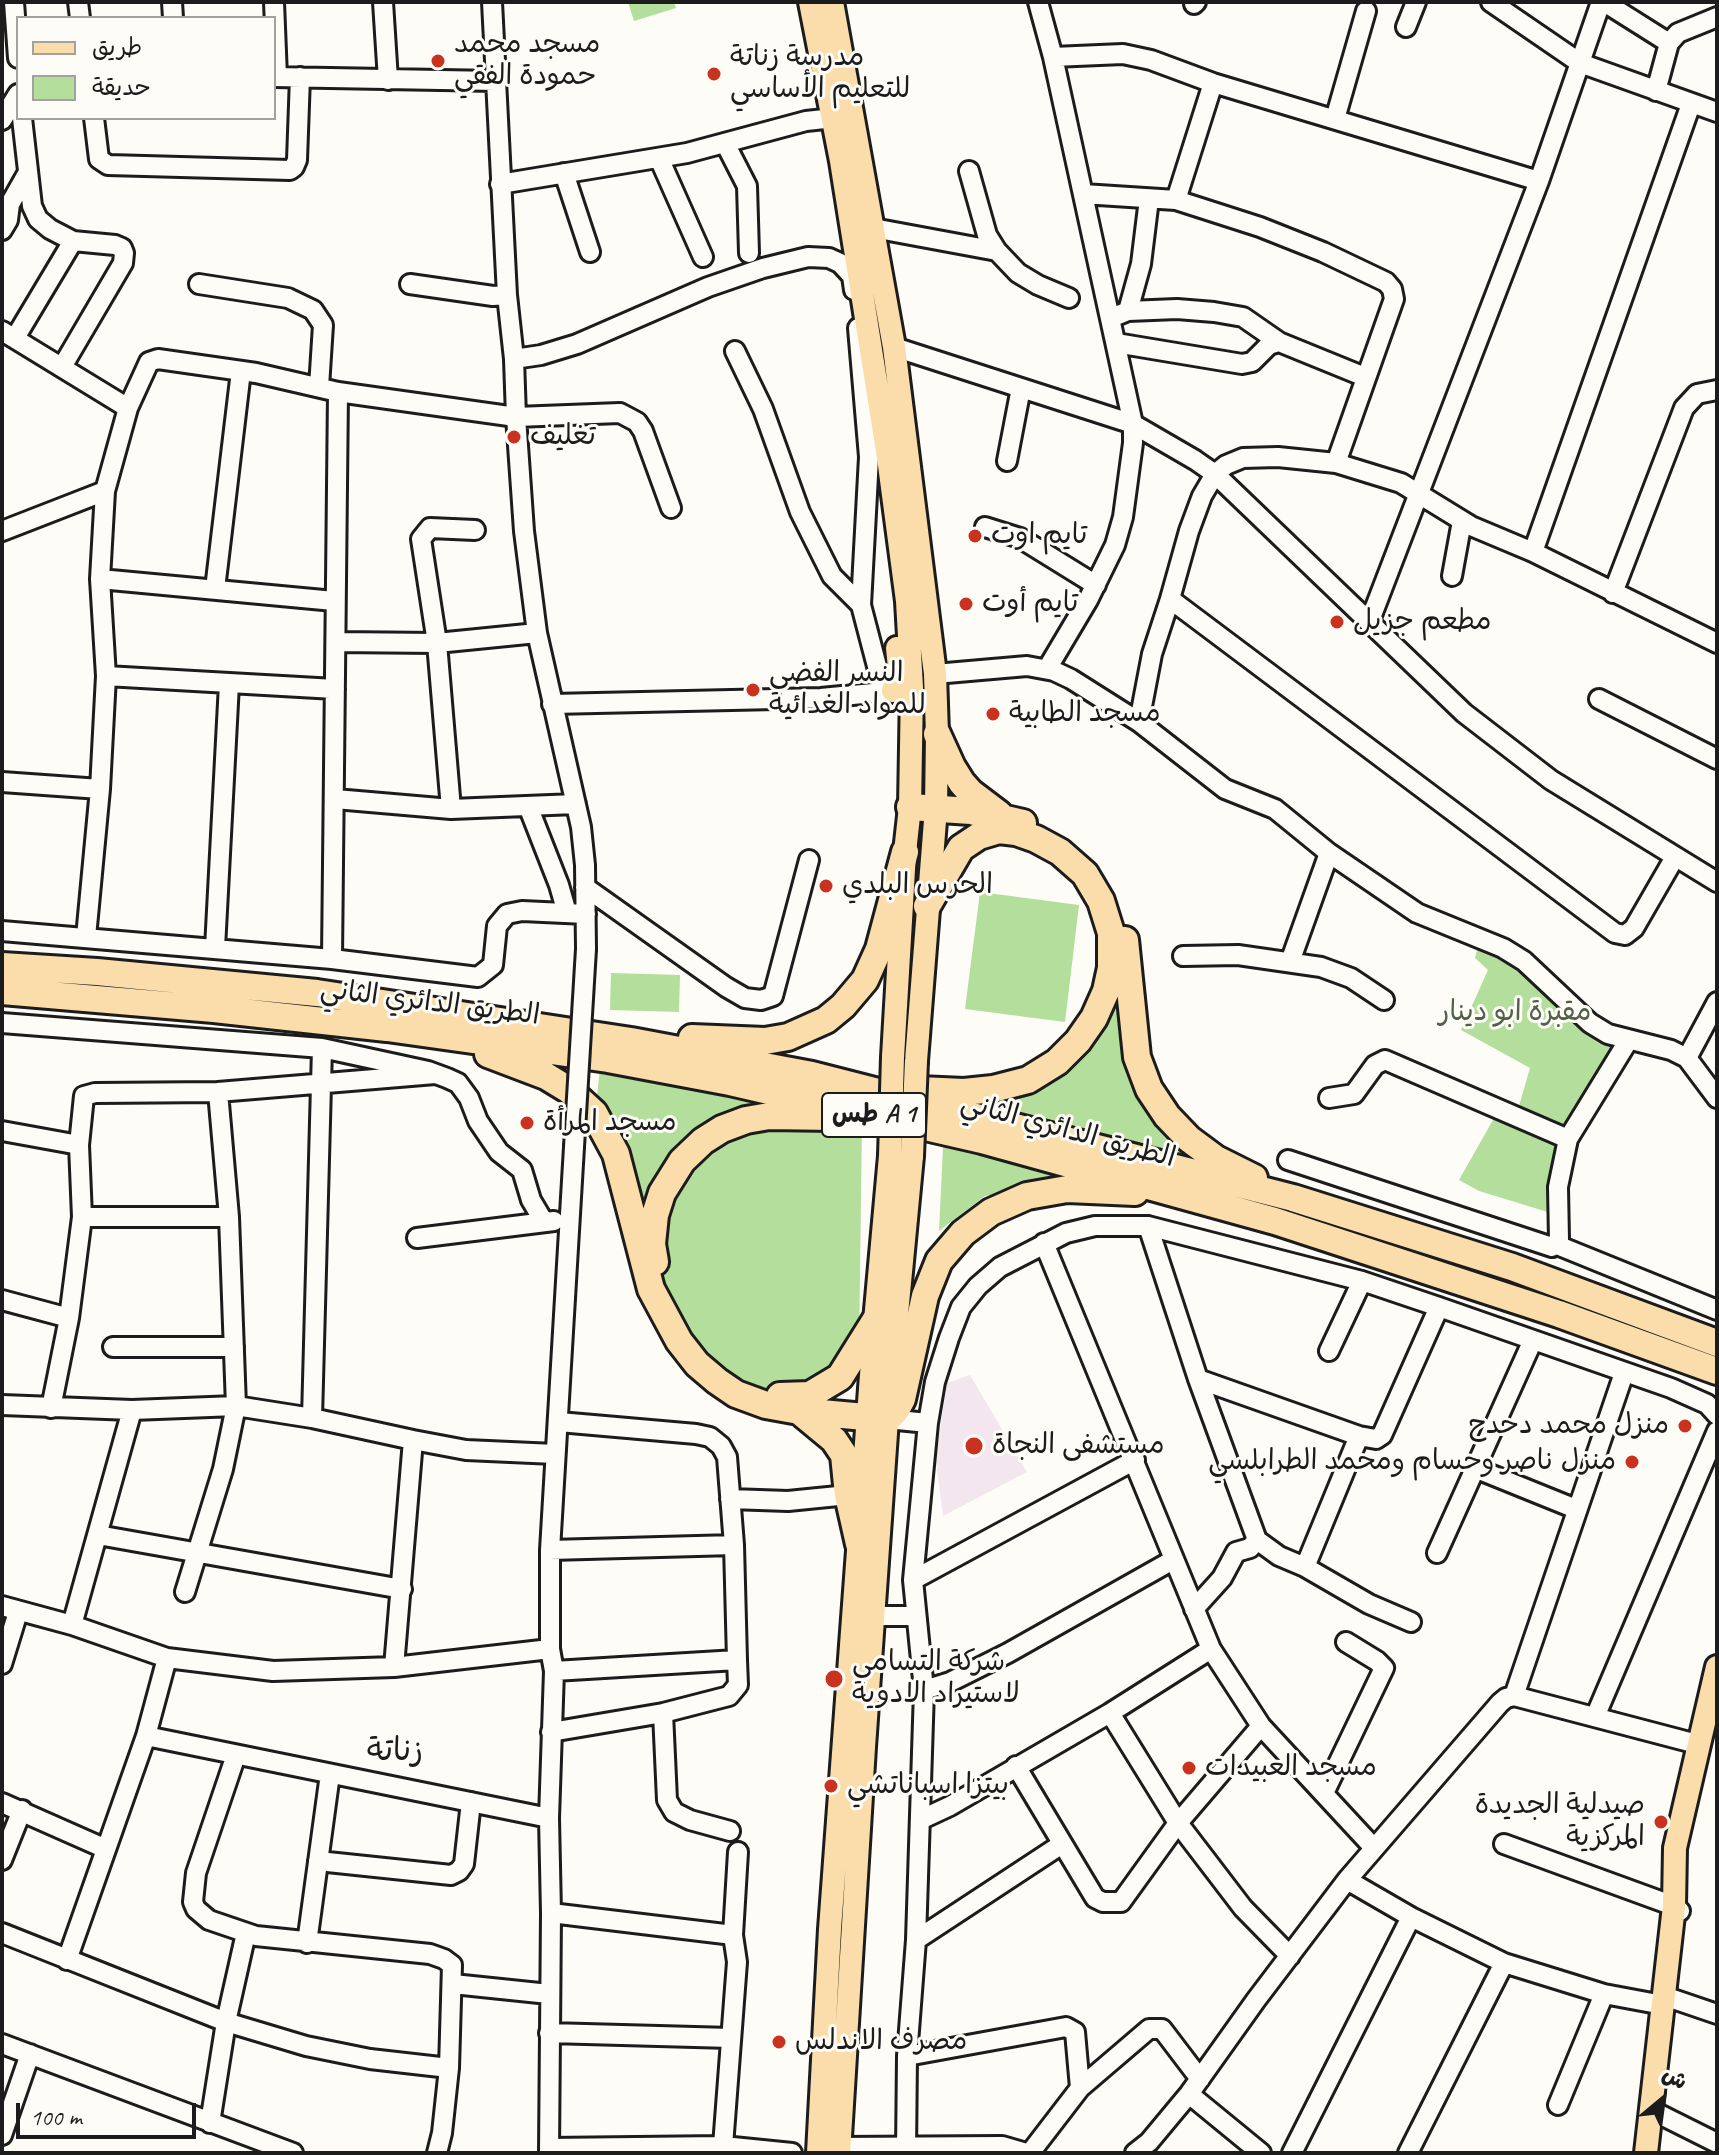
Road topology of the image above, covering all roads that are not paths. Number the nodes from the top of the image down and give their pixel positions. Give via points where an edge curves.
1 (12, 2) edge
2 (383, 2) edge
3 (492, 2) edge
4 (810, 2) edge
5 (832, 2) edge
6 (1038, 2) edge
7 (1416, 2) edge
8 (1491, 2) edge
9 (1602, 2) edge
10 (1366, 11) dead end
11 (2, 13) edge
12 (1717, 17) edge
13 (1406, 27) dead end
14 (16, 39) edge
15 (1669, 43) junction
16 (1053, 57) junction
17 (1580, 63) junction
18 (276, 77) edge
19 (300, 77) junction
20 (388, 80) junction
21 (496, 81) junction
22 (1213, 83) junction
23 (1656, 91) junction
24 (16, 97) edge
25 (1691, 104) junction
26 (1717, 112) edge
27 (834, 118) junction
28 (1335, 119) junction
29 (2, 120) edge
30 (22, 120) edge
31 (94, 120) edge
32 (725, 143) junction
33 (659, 158) junction
34 (851, 160) junction
35 (969, 171) dead end
36 (564, 173) junction
37 (27, 174) junction
38 (1539, 181) junction
39 (500, 184) junction
40 (1083, 194) junction
41 (1149, 199) junction
42 (1176, 200) junction
43 (32, 206) junction
44 (5, 225) edge
45 (873, 228) junction
46 (73, 241) junction
47 (997, 251) junction
48 (590, 252) dead end
49 (749, 253) dead end
50 (703, 257) dead end
51 (199, 284) dead end
52 (410, 284) dead end
53 (507, 295) junction
54 (1069, 298) dead end
55 (1120, 315) junction
56 (8, 335) edge
57 (1279, 342) junction
58 (1116, 343) junction
59 (894, 347) junction
60 (735, 351) dead end
61 (514, 359) junction
62 (62, 367) junction
63 (241, 371) junction
64 (1365, 377) junction
65 (319, 387) junction
66 (1021, 388) junction
67 (1717, 390) edge
68 (338, 392) junction
69 (128, 408) junction
70 (516, 417) junction
71 (1133, 424) junction
72 (1007, 461) dead end
73 (1336, 463) junction
74 (1215, 474) junction
75 (105, 491) junction
76 (1421, 493) junction
77 (671, 508) dead end
78 (1462, 521) junction
79 (985, 527) dead end
80 (475, 530) dead end
81 (2, 531) edge
82 (1533, 552) junction
83 (1452, 576) dead end
84 (100, 579) junction
85 (1096, 585) junction
86 (215, 589) junction
87 (1613, 593) junction
88 (1170, 599) junction
89 (334, 601) junction
90 (861, 605) junction
91 (1369, 623) junction
92 (537, 633) junction
93 (336, 642) junction
94 (437, 643) junction
95 (1717, 643) edge
96 (1047, 669) junction
97 (935, 674) junction
98 (106, 676) junction
99 (229, 684) junction
100 (335, 689) junction
101 (896, 691) junction
102 (1599, 699) dead end
103 (552, 704) junction
104 (1139, 722) junction
105 (937, 734) junction
106 (1717, 759) edge
107 (2, 782) edge
108 (100, 789) junction
109 (335, 799) junction
110 (576, 804) junction
111 (528, 806) junction
112 (923, 808) junction
113 (451, 809) junction
114 (1002, 816) junction
115 (905, 852) junction
116 (1329, 853) junction
117 (1675, 857) junction
118 (809, 860) dead end
119 (1717, 882) edge
120 (585, 887) junction
121 (927, 906) junction
122 (567, 913) junction
123 (586, 914) junction
124 (2, 931) edge
125 (86, 937) junction
126 (215, 948) junction
127 (1183, 956) dead end
128 (332, 959) junction
129 (1290, 962) junction
130 (2, 966) edge
131 (2, 991) edge
132 (1384, 1000) dead end
133 (1717, 1002) edge
134 (2, 1023) edge
135 (430, 1034) junction
136 (631, 1041) junction
137 (1628, 1041) junction
138 (322, 1048) junction
139 (1687, 1058) junction
140 (905, 1059) junction
141 (435, 1074) junction
142 (812, 1075) junction
143 (323, 1085) junction
144 (218, 1092) junction
145 (1329, 1098) dead end
146 (1717, 1098) edge
147 (902, 1121) junction
148 (2, 1131) edge
149 (1568, 1139) junction
150 (79, 1145) junction
151 (901, 1156) junction
152 (1288, 1160) dead end
153 (1293, 1198) junction
154 (82, 1217) junction
155 (229, 1217) junction
156 (569, 1219) junction
157 (1275, 1221) junction
158 (544, 1222) junction
159 (1148, 1226) junction
160 (417, 1238) dead end
161 (1044, 1243) junction
162 (1557, 1245) junction
163 (1362, 1281) junction
164 (2, 1300) edge
165 (1439, 1307) junction
166 (1717, 1310) edge
167 (69, 1318) junction
168 (875, 1321) junction
169 (1533, 1340) junction
170 (1717, 1343) edge
171 (113, 1347) dead end
172 (234, 1347) junction
173 (1329, 1351) dead end
174 (1717, 1371) edge
175 (1624, 1373) junction
176 (1198, 1379) junction
177 (2, 1405) edge
178 (236, 1406) junction
179 (51, 1408) junction
180 (132, 1410) junction
181 (799, 1411) junction
182 (1717, 1415) edge
183 (312, 1418) junction
184 (878, 1418) junction
185 (559, 1422) junction
186 (928, 1423) junction
187 (1717, 1431) edge
188 (1359, 1436) junction
189 (413, 1440) junction
190 (555, 1454) junction
191 (1135, 1460) junction
192 (1477, 1469) junction
193 (848, 1495) junction
194 (730, 1499) junction
195 (1576, 1509) junction
196 (98, 1535) junction
197 (1257, 1540) junction
198 (859, 1544) junction
199 (734, 1545) junction
200 (550, 1550) junction
201 (198, 1551) junction
202 (1437, 1553) dead end
203 (1173, 1560) junction
204 (1305, 1567) junction
205 (913, 1580) junction
206 (402, 1589) junction
207 (185, 1592) dead end
208 (10, 1609) edge
209 (1194, 1609) junction
210 (873, 1616) junction
211 (916, 1616) junction
212 (1411, 1622) dead end
213 (72, 1625) junction
214 (1346, 1642) dead end
215 (550, 1649) junction
216 (1211, 1649) junction
217 (167, 1658) junction
218 (737, 1660) junction
219 (2, 1664) edge
220 (394, 1667) junction
221 (1717, 1667) edge
222 (554, 1671) junction
223 (924, 1690) junction
224 (1514, 1696) junction
225 (663, 1713) junction
226 (1110, 1713) junction
227 (1595, 1717) junction
228 (1261, 1726) junction
229 (1717, 1726) edge
230 (551, 1732) junction
231 (146, 1736) junction
232 (1697, 1744) junction
233 (236, 1755) junction
234 (1016, 1766) junction
235 (330, 1774) junction
236 (1324, 1793) junction
237 (471, 1802) junction
238 (2, 1803) edge
239 (22, 1810) junction
240 (549, 1818) junction
241 (920, 1820) junction
242 (1178, 1823) junction
243 (730, 1831) dead end
244 (1062, 1844) junction
245 (1504, 1844) dead end
246 (1374, 1848) junction
247 (106, 1849) junction
248 (738, 1852) dead end
249 (2, 1860) edge
250 (318, 1861) junction
251 (1347, 1880) junction
252 (1677, 1908) junction
253 (551, 1913) junction
254 (1411, 1917) junction
255 (2, 1933) edge
256 (246, 1933) junction
257 (733, 1935) junction
258 (916, 1940) junction
259 (307, 1943) junction
260 (1290, 1956) junction
261 (67, 1960) junction
262 (1504, 1963) junction
263 (453, 1984) junction
264 (549, 1994) junction
265 (1604, 1994) junction
266 (1667, 2002) junction
267 (1717, 2014) edge
268 (226, 2022) junction
269 (549, 2033) junction
270 (731, 2038) junction
271 (2, 2044) edge
272 (30, 2054) junction
273 (907, 2056) junction
274 (449, 2068) junction
275 (1194, 2086) junction
276 (1080, 2088) junction
277 (1558, 2105) dead end
278 (1657, 2113) junction
279 (210, 2123) junction
280 (2, 2135) edge
281 (1717, 2143) edge
282 (723, 2146) junction
283 (549, 2150) edge
284 (905, 2150) edge
285 (832, 2151) edge
286 (293, 2153) edge
287 (437, 2153) edge
288 (792, 2153) edge
289 (1028, 2153) edge
290 (1135, 2153) edge
291 (1261, 2153) edge
292 (1292, 2153) edge
293 (1408, 2153) edge
294 (1646, 2153) edge
295 (1653, 2153) edge

1 - 11 street
1 - 14 street
2 - 20 street
3 - 21 street
4 - 27 main road
5 - 34 main road
6 - 16 street
7 - 13 street
8 - 17 street
9 - 15 street
9 - 17 street
10 - 28 street
12 - 15 street via 1678,33
15 - 23 street
16 - 22 street via 1123,54
16 - 40 street
17 - 23 street
17 - 38 street
18 - 19 street
19 - 20 street
19 - 31 street via 297,160 290,170 108,165 99,159
20 - 21 street
21 - 39 street
22 - 28 street
22 - 42 street
23 - 25 street
24 - 29 street
25 - 26 street
25 - 82 street
27 - 32 street
27 - 34 main road
28 - 38 street
30 - 37 street
32 - 33 street
32 - 49 street via 747,186
33 - 36 street
33 - 50 street
34 - 45 main road
34 - 101 main road via 907,601
35 - 47 street via 987,235
36 - 39 street
36 - 48 street
37 - 43 street
37 - 44 street
38 - 76 street
39 - 53 street
40 - 41 street
40 - 55 street
41 - 42 street
41 - 55 street via 1141,264
42 - 64 street via 1260,227 1386,282 1394,299
43 - 44 street
43 - 46 street via 41,222
45 - 47 street
45 - 59 main road
46 - 56 street
46 - 62 street via 115,245 124,256
47 - 54 street via 1018,273
51 - 65 street via 288,298 313,310 323,325
52 - 53 street
53 - 61 street
55 - 57 street via 1177,309 1243,317
55 - 58 street
56 - 62 street
57 - 58 street via 1242,364
57 - 64 street
58 - 71 street
59 - 66 street
59 - 97 main road
60 - 90 street via 763,409 800,512 832,576
61 - 70 street
61 - 90 street via 577,344 679,298 763,268 808,257 840,263 852,276 869,457
62 - 69 street
63 - 65 street
63 - 69 street via 152,360
63 - 86 street
64 - 73 street
65 - 68 street
66 - 71 street
66 - 72 street
67 - 87 street via 1697,394 1684,408
68 - 70 street
68 - 89 street
69 - 75 street
70 - 77 street via 628,415 643,431
70 - 92 street
71 - 74 street
71 - 85 street via 1123,517
73 - 74 street via 1243,458
73 - 76 street
74 - 88 street via 1189,531
74 - 91 street
75 - 81 street
75 - 84 street
76 - 78 street
76 - 91 street
78 - 82 street
78 - 83 street
79 - 85 street via 1020,538
80 - 94 street via 430,528 421,539
82 - 87 street
84 - 86 street
84 - 98 street
85 - 96 street
86 - 89 street
87 - 95 street
88 - 104 street via 1152,654
88 - 117 street via 1615,933 1625,935 1634,928
89 - 93 street
90 - 101 street
91 - 117 street via 1464,713 1526,761
92 - 94 street
92 - 103 street
93 - 94 street
93 - 100 street
94 - 113 street
96 - 97 street via 1018,665
96 - 104 street
97 - 105 main road
98 - 99 street
98 - 108 street
99 - 100 street
99 - 126 street
100 - 109 street
101 - 103 street via 821,698
101 - 112 main road
102 - 106 street
103 - 110 street
104 - 116 street via 1225,789 1275,809
105 - 112 main road
105 - 114 highway via 962,783
107 - 108 street
108 - 125 street
109 - 113 street
109 - 128 street
110 - 111 street
110 - 120 street
111 - 113 street
111 - 122 street
112 - 114 highway
112 - 115 main road
112 - 121 main road
114 - 153 highway via 1066,844 1094,871 1116,907 1126,943 1137,1057 1167,1116 1216,1159
115 - 136 highway via 871,969 850,999 826,1020 765,1041
115 - 140 main road
116 - 129 street
116 - 137 street via 1417,913 1524,961 1590,1023
117 - 119 street
118 - 120 street via 773,996 761,1000 726,987
120 - 123 street
121 - 140 main road
121 - 142 highway via 961,848 979,836 1016,832 1069,860 1101,901 1111,933 1111,968 1094,1018 1057,1062 1028,1080 993,1089 934,1091
122 - 123 street
122 - 128 street via 507,914 497,926 493,965 478,977
123 - 156 street, bridge
124 - 125 street
125 - 126 street
126 - 128 street
127 - 129 street via 1238,955
129 - 132 street via 1351,978
130 - 136 highway, الطريق الدائري الثاني / طس A 1 via 317,993
131 - 135 highway, الطريق الدائري الثاني / طس A 1
133 - 139 street
134 - 138 street
135 - 147 highway, الطريق الدائري الثاني / طس A 1 via 679,1071
135 - 181 highway via 546,1076 594,1113 616,1154 651,1289 679,1341 697,1364 736,1394
136 - 142 highway, الطريق الدائري الثاني / طس A 1
137 - 139 street
137 - 149 street
138 - 141 street
138 - 143 street
139 - 146 street
140 - 151 main road, bridge
141 - 143 street
141 - 158 street via 458,1083 499,1152 522,1170
142 - 153 highway, الطريق الدائري الثاني / طس A 1
143 - 144 street
143 - 183 street
144 - 150 street via 88,1094
144 - 155 street
145 - 149 street via 1354,1094 1375,1065 1385,1060
147 - 157 highway, الطريق الدائري الثاني / طس A 1
147 - 168 highway via 769,1116 722,1129 682,1161 655,1215 657,1274 671,1309 704,1356 742,1385 789,1397 818,1392 849,1366
148 - 150 street
149 - 162 street via 1558,1187
150 - 154 street
151 - 168 main road
151 - 184 main road
152 - 162 street
153 - 170 highway, الطريق الدائري الثاني / طس A 1 via 1512,1267
154 - 155 street
154 - 167 street
155 - 172 street
156 - 158 street
156 - 185 street
157 - 174 highway, الطريق الدائري الثاني / طس A 1
157 - 184 highway via 1211,1212 1135,1192 1067,1189 1027,1196 991,1212 939,1261 925,1296 902,1399 896,1410
158 - 160 street
159 - 161 street via 1095,1226
159 - 163 street
159 - 176 street
161 - 186 street via 1000,1267 961,1307 935,1382
161 - 191 street
162 - 166 street
163 - 165 street
163 - 173 street
164 - 167 street
165 - 169 street
165 - 188 street via 1382,1435
167 - 179 street
168 - 184 main road
169 - 175 street
169 - 192 street
171 - 172 street
172 - 178 street
175 - 182 street via 1707,1404
175 - 195 street
176 - 188 street
176 - 197 street
177 - 179 street
178 - 180 street
178 - 183 street
178 - 201 street
179 - 180 street
180 - 196 street
181 - 184 highway
181 - 193 highway via 844,1455
183 - 189 street
184 - 186 street
184 - 198 main road
184 - 210 main road
185 - 190 street
185 - 194 street via 710,1437 727,1457
186 - 205 street
187 - 227 street
188 - 204 street
189 - 190 street via 466,1450
189 - 206 street
190 - 200 street
191 - 203 street
191 - 205 street
192 - 195 street
192 - 202 street
193 - 194 street
193 - 198 highway
194 - 199 street
195 - 224 street
196 - 201 street
196 - 213 street
197 - 204 street
197 - 209 street via 1236,1552 1222,1578
198 - 285 main road via 830,1929
199 - 200 street
199 - 218 street
200 - 215 street
201 - 206 street
201 - 207 street
203 - 209 street
203 - 223 street via 1008,1653
204 - 212 street
205 - 211 street
206 - 220 street
208 - 213 street
208 - 219 street
209 - 216 street
210 - 211 street
210 - 285 main road
211 - 223 street
213 - 217 street
214 - 236 street via 1384,1668
215 - 220 street
215 - 222 street
216 - 226 street
216 - 228 street
217 - 220 street via 273,1671
217 - 231 street
218 - 222 street
218 - 225 street via 738,1685 729,1696
221 - 232 main road
222 - 230 street
223 - 241 street
224 - 227 street
224 - 246 street via 1500,1703
225 - 230 street
225 - 243 street via 667,1800 674,1812 690,1820
226 - 234 street
226 - 242 street
227 - 232 street
228 - 236 street
228 - 242 street
229 - 252 main road
230 - 240 street
231 - 233 street
231 - 247 street
232 - 252 main road via 1675,1848
233 - 235 street
233 - 256 street via 196,1873 193,1902 209,1920
234 - 241 street
234 - 244 street
235 - 237 street
235 - 250 street
236 - 246 street
237 - 240 street
237 - 250 street via 464,1864 451,1875
238 - 239 street
239 - 247 street
239 - 249 street
240 - 253 street
241 - 258 street
242 - 244 street via 1121,1902 1095,1898
242 - 260 street via 1243,1908
244 - 258 street
245 - 252 street
246 - 251 street
247 - 261 street
248 - 257 street
250 - 259 street
251 - 254 street
251 - 260 street
252 - 266 main road
253 - 257 street
253 - 264 street
254 - 262 street
254 - 292 street
255 - 261 street
256 - 259 street
256 - 268 street
257 - 270 street via 737,1962
258 - 273 street
259 - 263 street via 430,1954 452,1965
260 - 275 street
261 - 268 street
262 - 265 street
262 - 293 street
263 - 264 street
263 - 274 street
264 - 269 street
265 - 266 street
265 - 277 street
266 - 267 street
266 - 278 main road
266 - 294 main road
268 - 274 street via 306,2046
268 - 279 street
269 - 270 street
269 - 283 street
270 - 282 street
271 - 272 street
272 - 279 street
272 - 280 street
273 - 276 street via 1066,2027 1075,2032
273 - 284 street
274 - 287 street
275 - 276 street via 1156,2027 1143,2032
275 - 290 street
275 - 291 street
276 - 289 street
278 - 281 street
278 - 295 main road
279 - 286 street
282 - 283 street
282 - 288 street
284 - 285 street
284 - 289 street via 1002,2146

